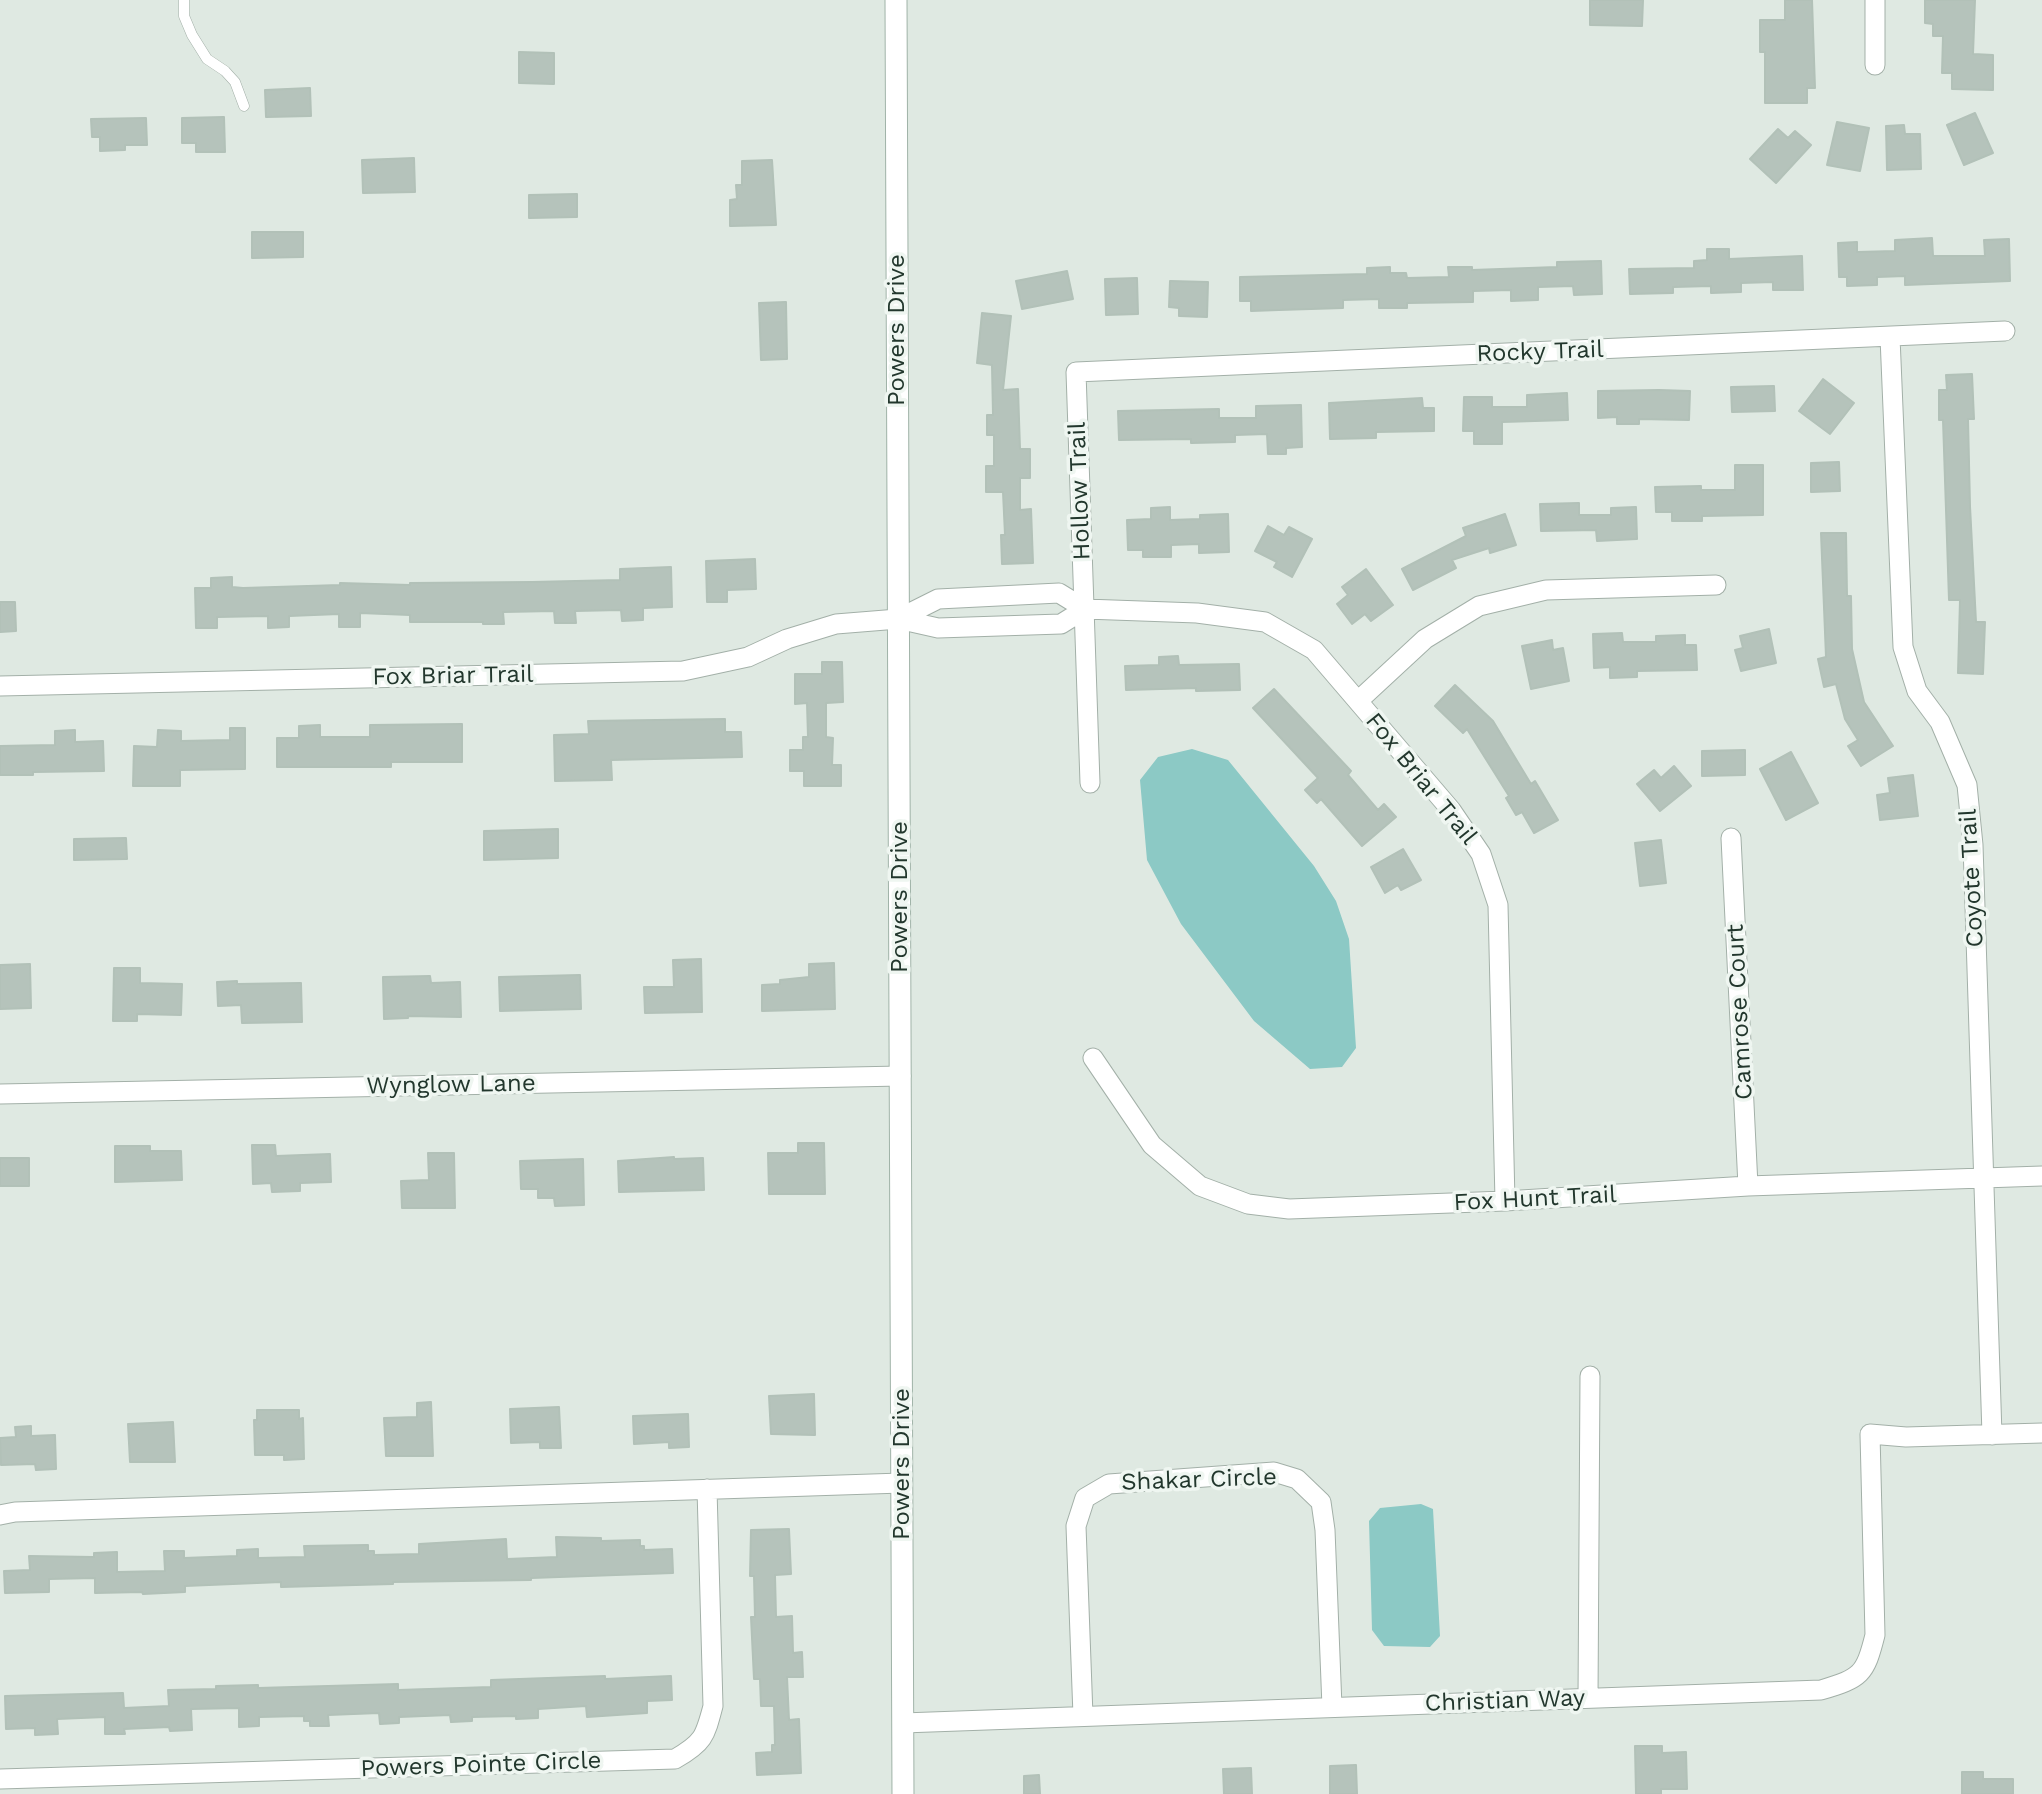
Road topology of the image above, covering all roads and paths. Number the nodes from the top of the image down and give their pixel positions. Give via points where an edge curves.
1 (184, 0) edge
2 (896, 0) edge
3 (1875, 0) edge
4 (1875, 65) dead end
5 (244, 106) dead end
6 (2005, 331) dead end
7 (1890, 337) junction
8 (1076, 372) joint
9 (1716, 585) dead end
10 (1085, 609) junction
11 (898, 619) junction
12 (0, 686) edge
13 (1358, 701) junction
14 (1090, 783) dead end
15 (1731, 838) dead end
16 (1093, 1058) dead end
17 (901, 1076) junction
18 (0, 1094) edge
19 (2042, 1176) edge
20 (1984, 1178) junction
21 (1748, 1186) junction
22 (1505, 1201) junction
23 (1590, 1376) dead end
24 (2042, 1433) edge
25 (1992, 1435) junction
26 (902, 1483) junction
27 (707, 1489) junction
28 (0, 1515) edge
29 (1588, 1698) junction
30 (1332, 1707) junction
31 (1083, 1716) junction
32 (903, 1723) junction
33 (0, 1779) edge
34 (903, 1794) edge

1 - 5 lane via 184,16 192,34 207,59 235,82
2 - 11 street, Powers Drive
3 - 4 street
6 - 7 street, Rocky Trail
7 - 8 street, Rocky Trail
7 - 20 street, Coyote Trail via 1903,647 1917,691 1940,722 1967,785
8 - 10 street, Hollow Trail
9 - 13 street via 1546,590 1479,606 1425,639
10 - 11 street, Fox Briar Trail via 1061,624 938,628
10 - 11 street, Fox Briar Trail via 1059,593 965,597 938,599
10 - 13 street, Fox Briar Trail via 1197,613 1265,622 1314,650
10 - 14 street, Hollow Trail
11 - 12 street, Fox Briar Trail via 836,624 748,657 683,671
11 - 17 street, Powers Drive
13 - 22 street, Fox Briar Trail via 1451,810 1481,854 1497,905
15 - 21 street, Camrose Court
16 - 22 street, Fox Hunt Trail via 1152,1145 1200,1186 1248,1204 1289,1209
17 - 18 street, Wynglow Lane
17 - 26 street, Powers Drive
19 - 20 street, Fox Hunt Trail
20 - 21 street, Fox Hunt Trail
20 - 25 street, Coyote Trail
21 - 22 street, Fox Hunt Trail
23 - 29 street
24 - 25 street
25 - 29 street, Christian Way via 1870,1434 1875,1634 1868,1662 1856,1676 1821,1690
26 - 27 street
26 - 32 street, Powers Drive
27 - 28 street
27 - 33 street, Powers Pointe Circle via 713,1706 707,1729 695,1748 674,1759
29 - 30 street, Christian Way
30 - 31 street, Christian Way
30 - 31 street, Shakar Circle via 1321,1502 1297,1479 1274,1472 1109,1484 1086,1498 1076,1526
31 - 32 street, Christian Way
32 - 34 street, Powers Drive

